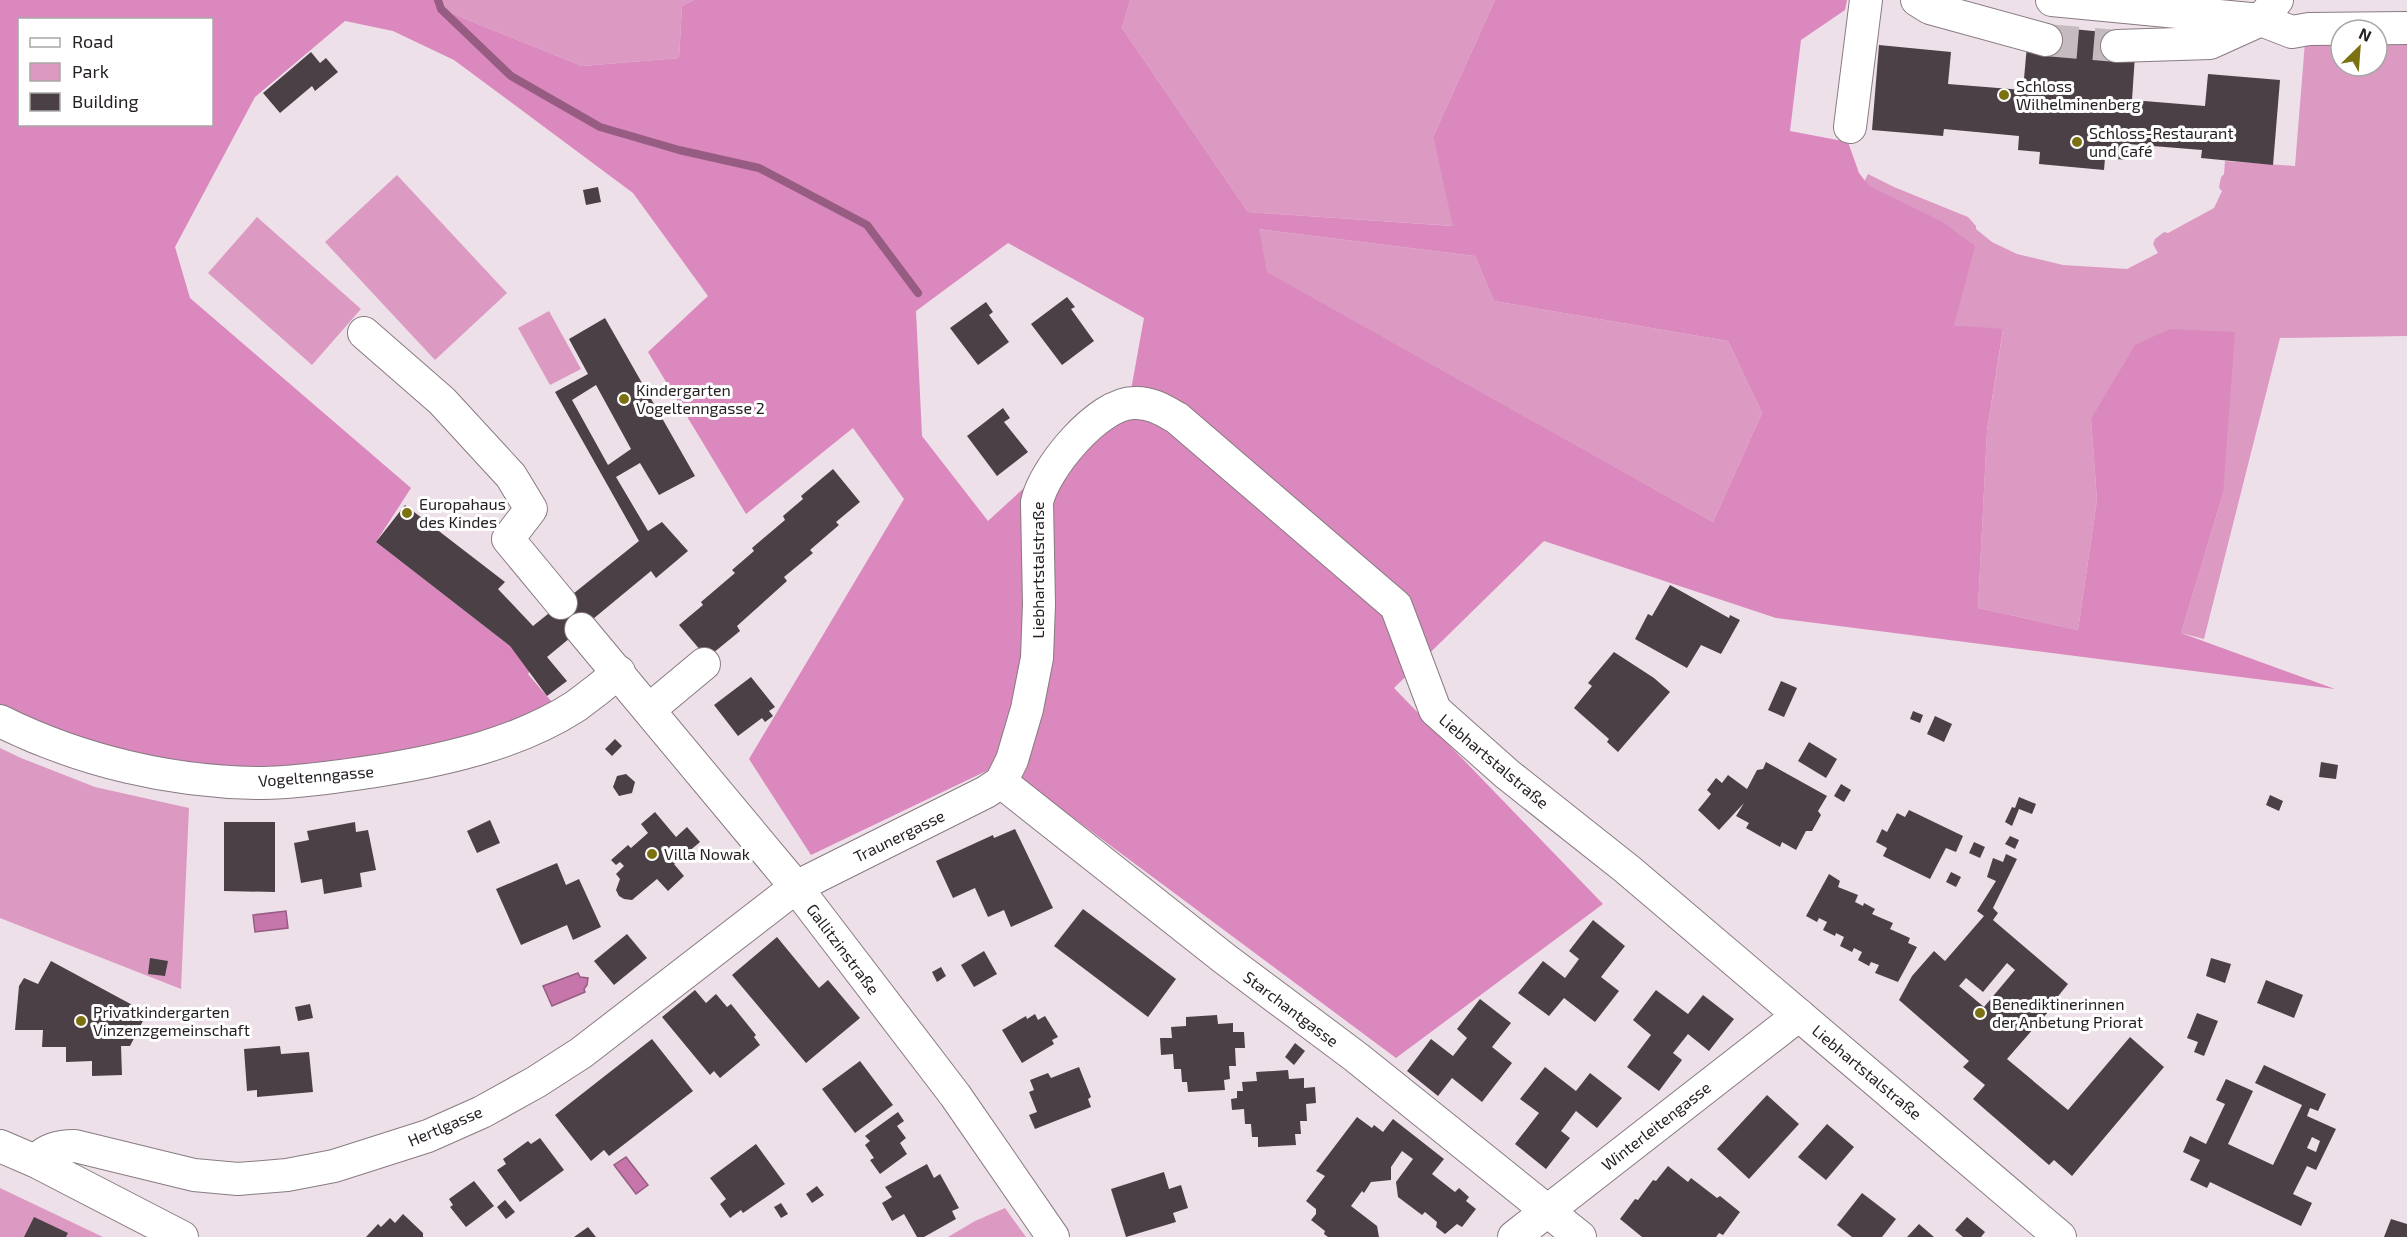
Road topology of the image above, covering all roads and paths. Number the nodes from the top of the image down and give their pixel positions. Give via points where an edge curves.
1 (1866, 0) edge
2 (1917, 0) edge
3 (2052, 0) edge
4 (2269, 10) edge
5 (2407, 28) edge
6 (2046, 40) tunnel mouth
7 (2117, 46) tunnel mouth
8 (1850, 128) dead end
9 (364, 333) dead end
10 (561, 603) dead end
11 (581, 628) dead end
12 (704, 664) dead end
13 (619, 672) junction
14 (650, 709) junction
15 (0, 721) edge
16 (1001, 782) junction
17 (796, 887) junction
18 (1799, 1015) junction
19 (0, 1146) edge
20 (35, 1161) junction
21 (1547, 1211) junction
22 (182, 1237) edge
23 (1053, 1237) edge
24 (1514, 1237) edge
25 (1580, 1237) edge
26 (2060, 1237) edge

1 - 8 street
2 - 6 street via 1930,8
3 - 4 street
4 - 5 street via 2292,32
4 - 7 street via 2210,43
9 - 10 street via 442,400 511,476 531,508 508,539
11 - 13 street, Gallitzinstraße
12 - 14 street
13 - 14 street, Gallitzinstraße
13 - 15 street, Vogeltenngasse via 574,707 503,740 429,762 346,776 276,782 144,771 30,736
14 - 17 street, Gallitzinstraße
16 - 17 street, Traunergasse
16 - 18 street, Liebhartstalstraße via 1027,709 1037,658 1040,489 1055,465 1102,414 1131,402 1155,405 1177,418 1396,606 1435,710
16 - 21 street, Starchantgasse via 1356,1057
17 - 20 street, Hertlgasse via 581,1053 482,1112 428,1136 334,1166 238,1179 194,1175 75,1146 45,1151
17 - 23 street, Gallitzinstraße via 955,1095
18 - 21 street, Winterleitengasse
18 - 26 street, Liebhartstalstraße
19 - 20 street
20 - 22 street
21 - 24 street, Winterleitengasse
21 - 25 street, Starchantgasse

